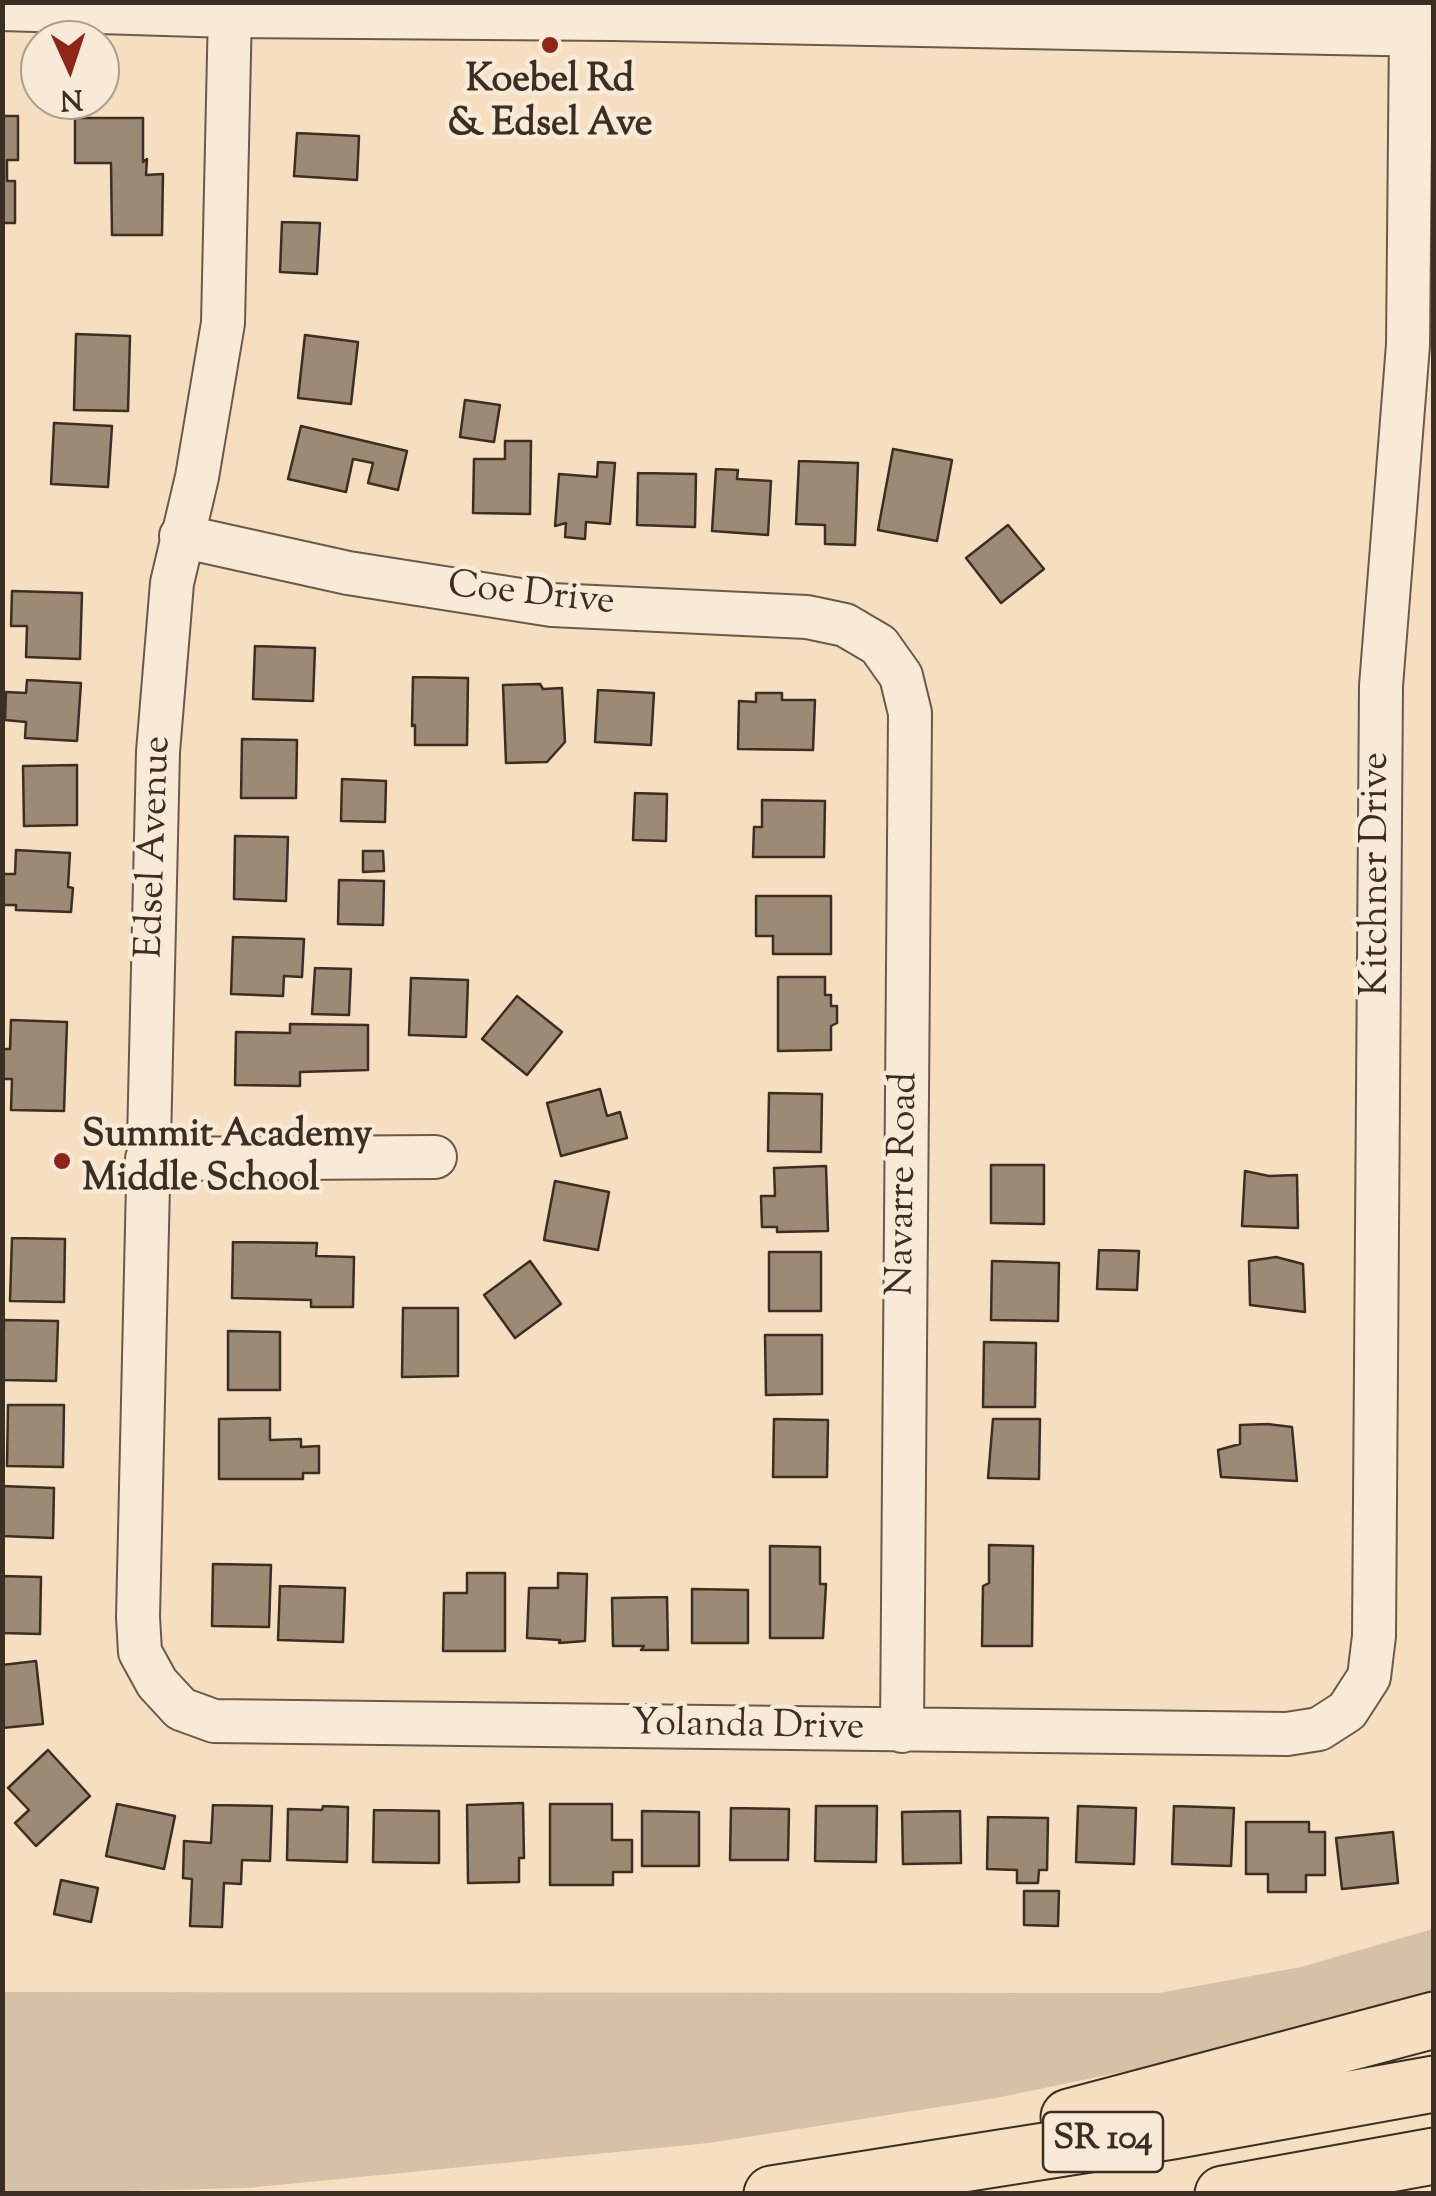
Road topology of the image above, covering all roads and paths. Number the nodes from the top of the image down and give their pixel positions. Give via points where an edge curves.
1 (31, 4) edge
2 (230, 11) junction
3 (1422, 30) edge
4 (181, 536) junction
5 (879, 645) joint
6 (434, 1157) dead end
7 (147, 1159) junction
8 (157, 1683) joint
9 (1346, 1712) joint
10 (902, 1731) junction
11 (1434, 2020) edge
12 (1434, 2084) edge
13 (1434, 2156) edge
14 (791, 2191) edge
15 (1223, 2194) edge

1 - 2 street
2 - 3 street
2 - 4 street, Edsel Avenue via 224,323
3 - 9 street, Kitchner Drive via 1408,345 1381,686 1374,1636 1369,1677
4 - 5 street, Coe Drive via 348,573 552,604 808,618 846,625
4 - 7 street, Edsel Avenue via 158,752
5 - 10 street, Navarre Road via 901,676 910,713
6 - 7 street
7 - 8 street, Edsel Avenue via 138,1617 140,1652
8 - 10 street, Yolanda Drive via 181,1709 214,1721
9 - 10 street, Yolanda Drive via 1319,1729 1287,1734
11 - 14 highway
12 - 14 highway, SR 104
13 - 15 highway

